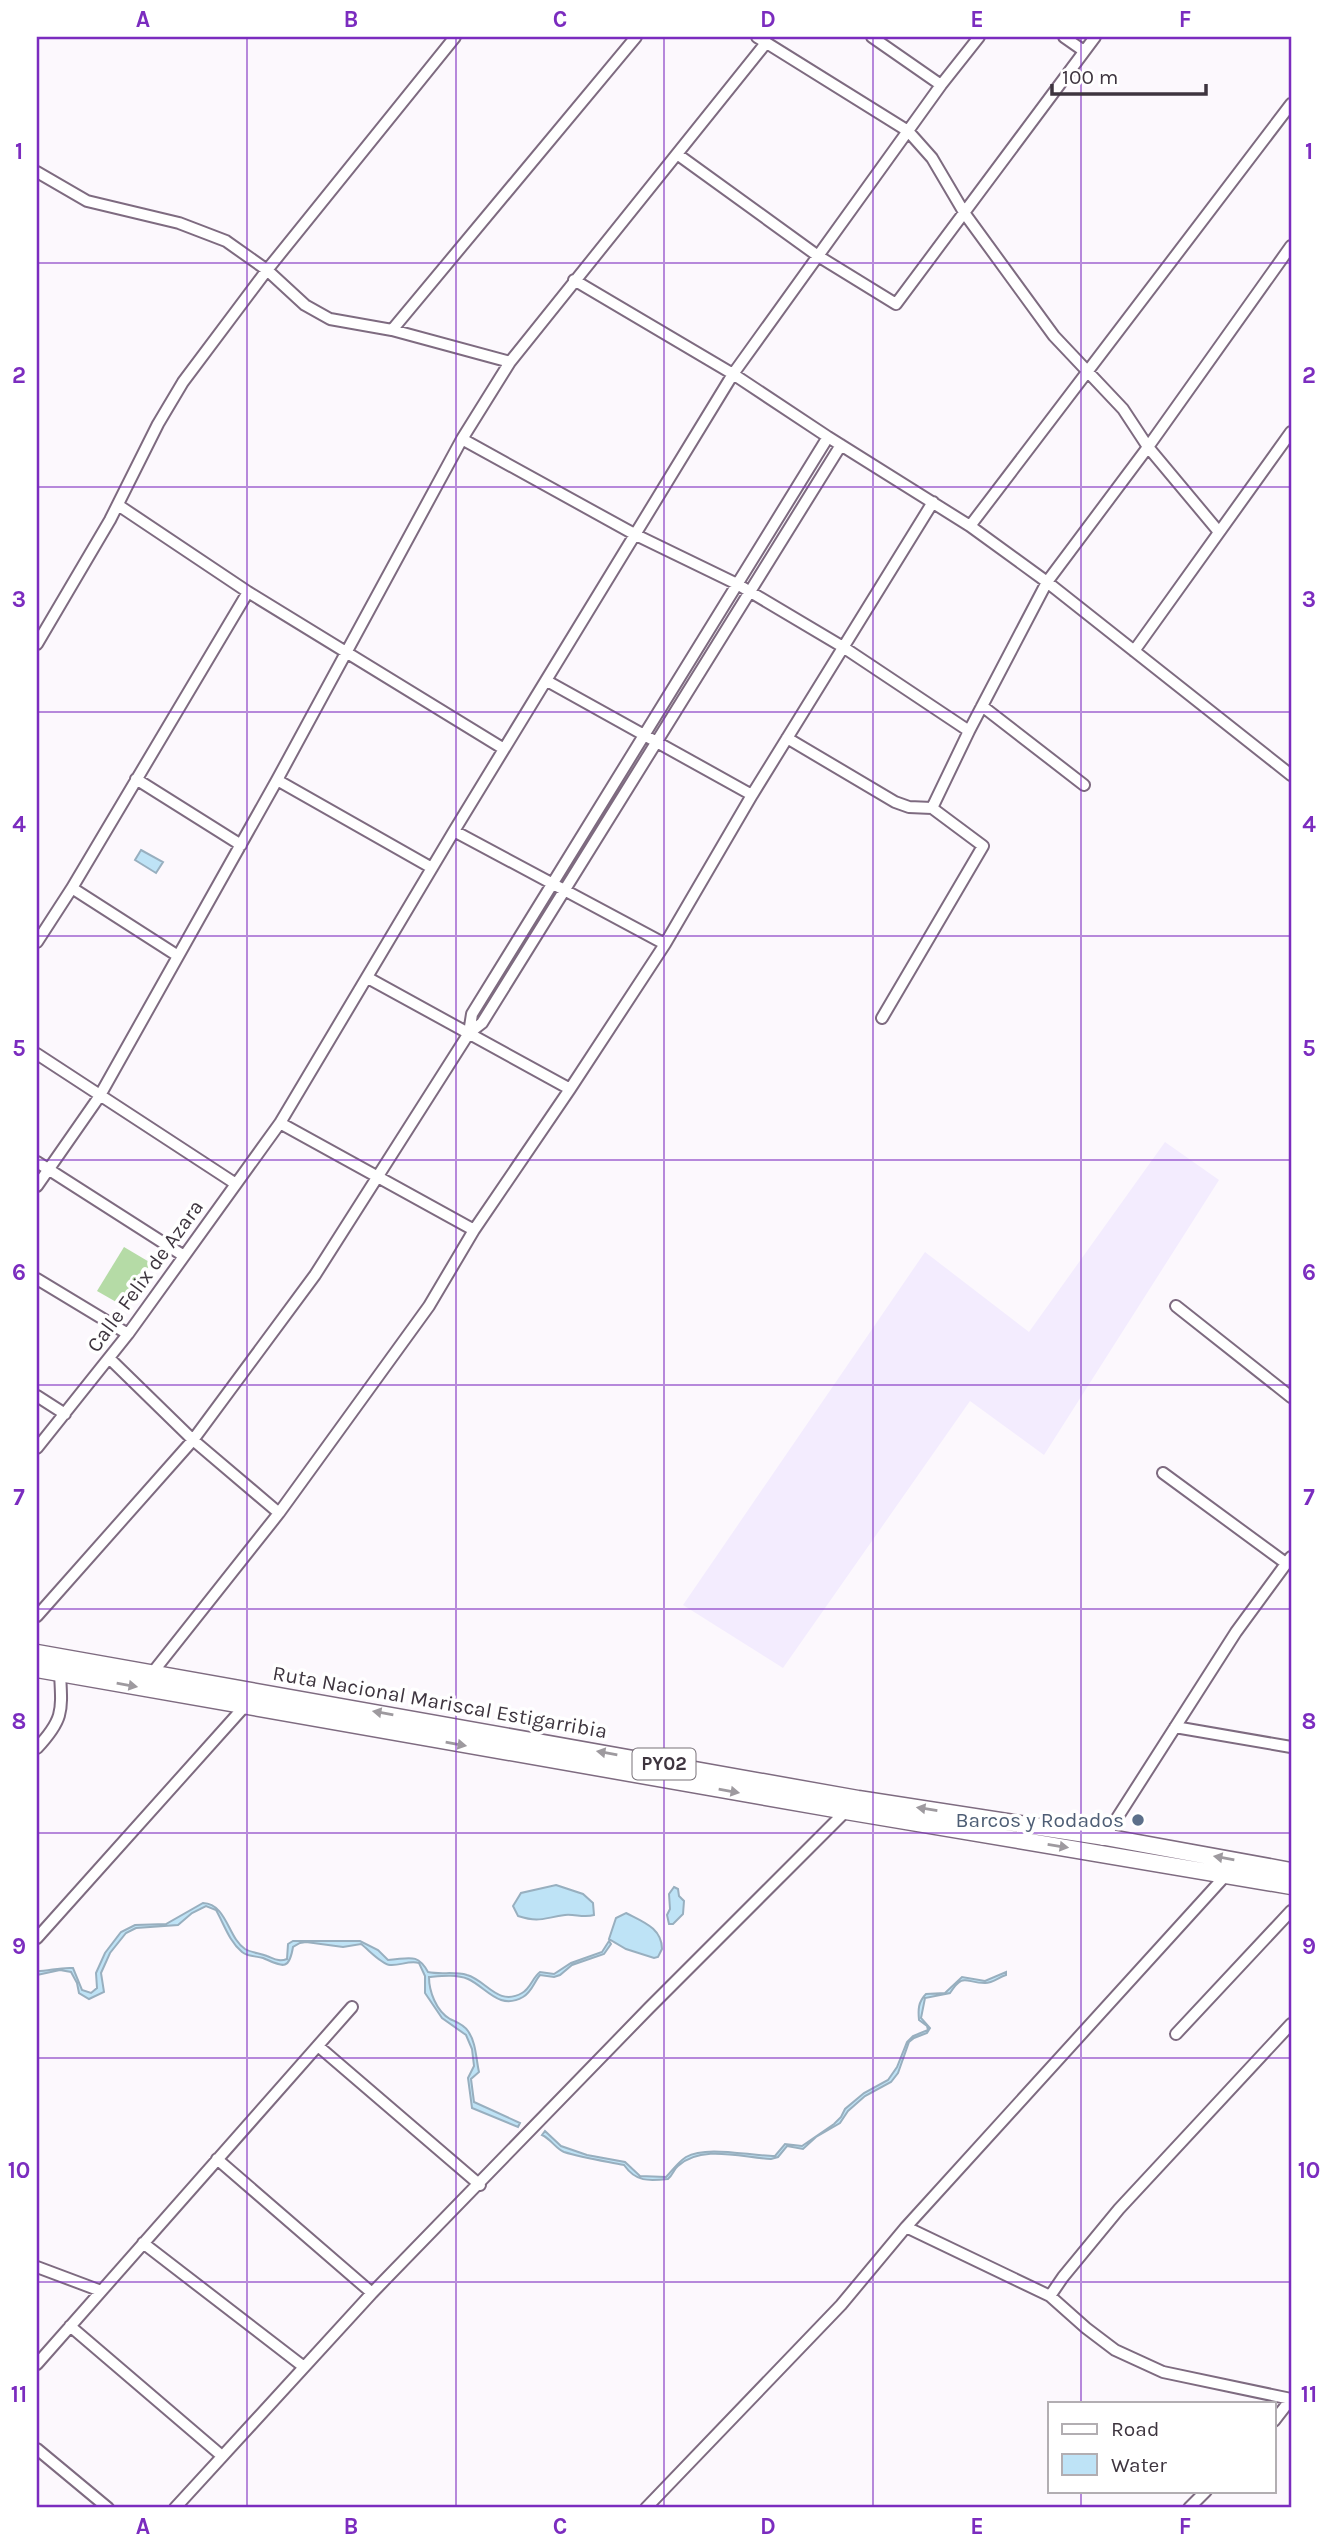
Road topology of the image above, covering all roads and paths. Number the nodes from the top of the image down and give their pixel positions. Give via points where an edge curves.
1 (455, 37) edge
2 (636, 37) edge
3 (872, 37) edge
4 (979, 37) edge
5 (1064, 37) edge
6 (1095, 37) edge
7 (761, 40) edge
8 (1084, 51) junction
9 (941, 85) junction
10 (1291, 104) edge
11 (908, 131) junction
12 (677, 154) junction
13 (37, 172) edge
14 (965, 214) junction
15 (1291, 246) edge
16 (818, 256) junction
17 (267, 270) junction
18 (574, 280) junction
19 (392, 330) junction
20 (510, 362) junction
21 (1087, 373) junction
22 (733, 374) junction
23 (1291, 432) edge
24 (828, 438) junction
25 (462, 439) junction
26 (841, 445) junction
27 (1148, 446) junction
28 (933, 502) junction
29 (118, 505) junction
30 (971, 526) junction
31 (1219, 532) junction
32 (636, 535) junction
33 (1047, 582) junction
34 (737, 584) junction
35 (749, 591) junction
36 (248, 592) junction
37 (37, 644) edge
38 (843, 648) junction
39 (348, 651) junction
40 (1134, 651) junction
41 (547, 681) junction
42 (982, 706) junction
43 (969, 731) junction
44 (643, 733) junction
45 (787, 738) junction
46 (655, 741) junction
47 (505, 749) junction
48 (1291, 775) edge
49 (136, 779) junction
50 (277, 780) junction
51 (1084, 785) dead end
52 (752, 795) junction
53 (932, 808) junction
54 (454, 831) junction
55 (241, 845) junction
56 (432, 868) junction
57 (552, 885) junction
58 (72, 888) junction
59 (565, 891) junction
60 (37, 942) edge
61 (664, 944) junction
62 (178, 957) junction
63 (368, 978) junction
64 (882, 1018) dead end
65 (469, 1033) junction
66 (37, 1054) edge
67 (570, 1089) junction
68 (99, 1097) junction
69 (281, 1123) junction
70 (37, 1162) edge
71 (49, 1170) junction
72 (377, 1178) junction
73 (236, 1184) junction
74 (37, 1186) edge
75 (474, 1230) junction
76 (184, 1256) junction
77 (37, 1279) edge
78 (1176, 1306) dead end
79 (128, 1334) junction
80 (109, 1358) junction
81 (37, 1395) edge
82 (1291, 1397) edge
83 (65, 1414) junction
84 (193, 1440) junction
85 (37, 1448) edge
86 (1163, 1473) dead end
87 (279, 1513) junction
88 (1289, 1560) edge
89 (37, 1616) edge
90 (37, 1653) edge
91 (37, 1669) edge
92 (153, 1672) junction
93 (60, 1673) junction
94 (244, 1707) junction
95 (1175, 1727) junction
96 (1291, 1746) edge
97 (37, 1748) edge
98 (846, 1811) junction
99 (1105, 1837) junction
100 (1097, 1852) junction
101 (1291, 1871) edge
102 (1226, 1875) junction
103 (1291, 1886) edge
104 (1291, 1911) edge
105 (37, 1938) edge
106 (352, 2007) dead end
107 (1291, 2024) edge
108 (1177, 2034) dead end
109 (318, 2046) junction
110 (217, 2159) junction
111 (480, 2185) junction
112 (906, 2227) junction
113 (143, 2243) junction
114 (37, 2267) edge
115 (101, 2291) junction
116 (372, 2294) junction
117 (1051, 2296) junction
118 (70, 2326) junction
119 (37, 2364) edge
120 (304, 2367) junction
121 (1291, 2399) edge
122 (1276, 2418) edge
123 (37, 2449) edge
124 (222, 2455) junction
125 (1205, 2492) edge
126 (108, 2508) edge
127 (175, 2508) edge
128 (646, 2508) edge
129 (1189, 2508) edge

1 - 17 street
2 - 19 street
3 - 9 street
4 - 9 street, Calle Felix de Azara
5 - 8 street
6 - 8 street
7 - 11 street
7 - 12 street
8 - 14 street
9 - 11 street, Calle Felix de Azara
10 - 21 street
11 - 14 street via 932,158
11 - 16 street, Calle Felix de Azara
12 - 16 street
12 - 18 street
13 - 17 street via 87,201 179,223 226,241
14 - 16 street via 896,304
14 - 21 street via 1054,336
15 - 27 street
16 - 22 street, Calle Felix de Azara
17 - 19 street via 305,305 330,319
17 - 29 street via 170,403
18 - 20 street
18 - 22 street
19 - 20 street
20 - 25 street
21 - 27 street via 1123,410
21 - 30 street
22 - 24 street
22 - 32 street, Calle Felix de Azara
23 - 31 street
24 - 26 street
24 - 34 street
25 - 32 street
25 - 39 street
26 - 28 street
26 - 35 street
27 - 31 street
27 - 33 street
28 - 30 street
28 - 38 street
29 - 36 street
29 - 37 street
30 - 33 street
31 - 40 street
32 - 34 street
32 - 41 street, Calle Felix de Azara
33 - 40 street
33 - 42 street
34 - 35 street
34 - 44 street
35 - 38 street
35 - 46 street
36 - 39 street
36 - 49 street
38 - 43 street
38 - 45 street
39 - 47 street
39 - 50 street
40 - 48 street
41 - 44 street
41 - 47 street, Calle Felix de Azara
42 - 43 street
42 - 51 street
43 - 53 street
44 - 46 street
44 - 57 street
45 - 52 street
45 - 53 street via 895,802
46 - 52 street
46 - 59 street
47 - 54 street, Calle Felix de Azara
49 - 55 street
49 - 58 street
50 - 55 street
50 - 56 street
52 - 61 street
53 - 64 street via 983,846
54 - 56 street, Calle Felix de Azara
54 - 57 street
55 - 62 street
56 - 63 street, Calle Felix de Azara
57 - 59 street
57 - 65 street via 472,1014
58 - 60 street
58 - 62 street
59 - 61 street
59 - 65 street via 482,1023
61 - 67 street
62 - 68 street
63 - 65 street
63 - 69 street, Calle Felix de Azara
65 - 67 street
65 - 72 street
66 - 68 street
67 - 75 street
68 - 71 street
68 - 73 street
69 - 72 street
69 - 73 street, Calle Felix de Azara
70 - 71 street
71 - 74 street
71 - 76 street
72 - 75 street
72 - 84 street via 315,1275
73 - 76 street, Calle Felix de Azara
75 - 87 street via 429,1306
76 - 79 street, Calle Felix de Azara
77 - 79 street
78 - 82 street
79 - 80 street, Calle Felix de Azara
80 - 83 street, Calle Felix de Azara
80 - 84 street
81 - 83 street
83 - 85 street, Calle Felix de Azara
84 - 87 street
84 - 89 street
86 - 88 street
87 - 92 street
88 - 95 street
90 - 92 highway, Ruta Nacional Mariscal Estigarribia / PY02
91 - 93 highway, Ruta Nacional Mariscal Estigarribia / PY02
99 -> 92 highway, Ruta Nacional Mariscal Estigarribia / PY02 via 858,1798
93 -> 94 highway, Ruta Nacional Mariscal Estigarribia / PY02
93 - 97 street via 60,1718
94 -> 98 highway, Ruta Nacional Mariscal Estigarribia / PY02
94 - 105 street
95 - 96 street
95 - 99 street
98 -> 100 highway, Ruta Nacional Mariscal Estigarribia / PY02
98 - 111 street
99 - 100 street
101 -> 99 highway, Ruta Nacional Mariscal Estigarribia / PY02
100 - 102 highway, Ruta Nacional Mariscal Estigarribia / PY02
102 - 103 highway, Ruta Nacional Mariscal Estigarribia / PY02
102 - 112 street
104 - 108 street
106 - 109 street
107 - 117 street via 1119,2209
109 - 110 street
109 - 111 street
110 - 113 street
110 - 116 street
111 - 116 street
112 - 117 street
112 - 128 street via 841,2305
113 - 115 street
113 - 120 street
114 - 115 street
115 - 118 street
116 - 120 street
117 - 121 street via 1115,2350 1163,2372
118 - 119 street
118 - 124 street
120 - 124 street
121 - 122 street
123 - 126 street
124 - 127 street
125 - 129 street

